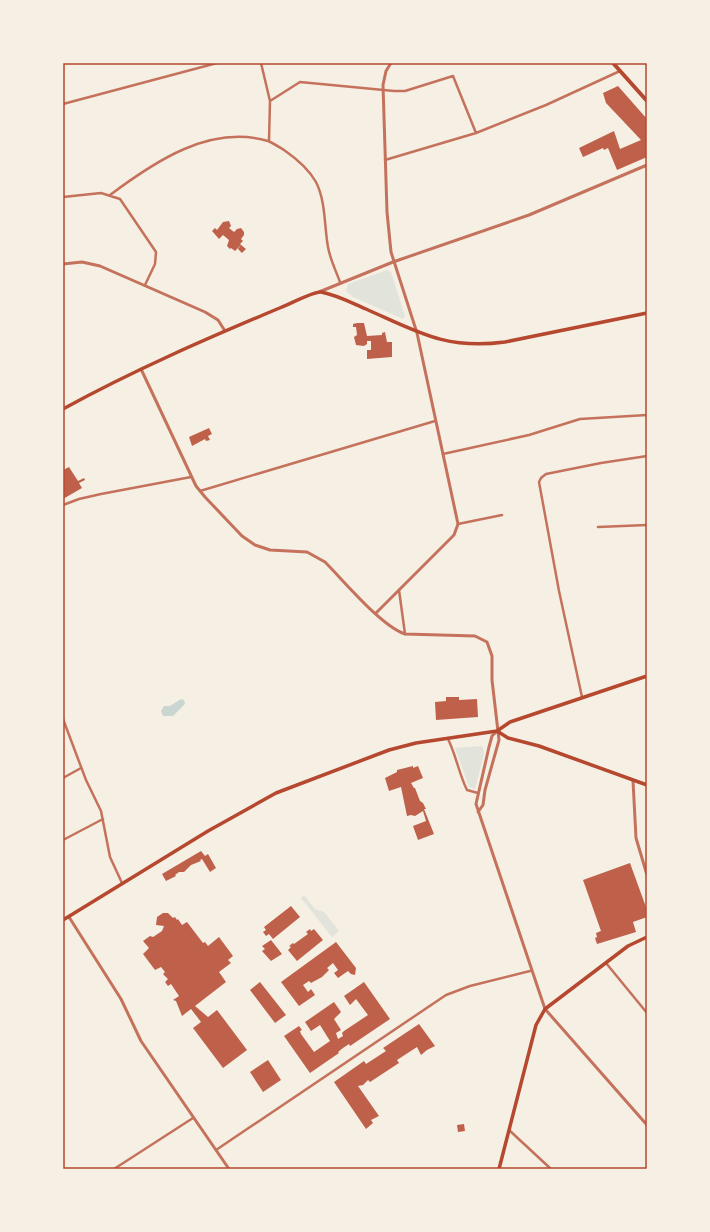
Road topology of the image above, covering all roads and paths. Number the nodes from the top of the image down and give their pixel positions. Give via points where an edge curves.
1 (217, 63) edge
2 (261, 63) edge
3 (391, 63) edge
4 (613, 63) edge
5 (620, 71) junction
6 (383, 90) junction
7 (270, 101) junction
8 (647, 101) edge
9 (63, 104) edge
10 (476, 132) junction
11 (269, 141) junction
12 (385, 160) junction
13 (647, 165) edge
14 (110, 195) junction
15 (63, 197) edge
16 (393, 262) junction
17 (63, 264) edge
18 (340, 282) junction
19 (145, 285) junction
20 (319, 292) junction
21 (647, 313) edge
22 (225, 331) junction
23 (417, 333) junction
24 (141, 369) junction
25 (63, 409) edge
26 (647, 415) edge
27 (435, 421) junction
28 (443, 454) junction
29 (647, 456) edge
30 (191, 477) junction
31 (199, 491) junction
32 (63, 505) edge
33 (502, 516) dead end
34 (458, 524) junction
35 (647, 525) edge
36 (598, 526) dead end
37 (399, 590) junction
38 (376, 613) junction
39 (405, 634) junction
40 (647, 676) edge
41 (582, 697) junction
42 (63, 719) edge
43 (497, 731) junction
44 (448, 739) junction
45 (81, 768) junction
46 (63, 778) edge
47 (633, 781) junction
48 (647, 785) edge
49 (478, 793) junction
50 (478, 812) junction
51 (103, 819) junction
52 (63, 840) edge
53 (647, 875) edge
54 (122, 883) junction
55 (69, 917) junction
56 (63, 920) edge
57 (647, 937) edge
58 (606, 963) junction
59 (530, 971) junction
60 (545, 1009) junction
61 (647, 1013) edge
62 (193, 1118) junction
63 (647, 1125) edge
64 (509, 1130) junction
65 (216, 1150) junction
66 (114, 1169) edge
67 (228, 1169) edge
68 (499, 1169) edge
69 (550, 1169) edge

1 - 9 street
2 - 7 street
3 - 6 street via 386,71
4 - 5 main road
5 - 8 main road
5 - 10 street via 546,105
6 - 7 street via 300,82
6 - 10 street via 405,90 453,76
6 - 12 street
7 - 11 street
10 - 12 street
11 - 14 street via 223,137 199,144 149,168
11 - 18 street via 299,160 316,182 323,202 328,249
12 - 16 street via 387,212
13 - 16 street via 529,215
14 - 15 street via 92,193
14 - 19 street via 120,199 155,250 156,261
16 - 18 street
16 - 23 street
17 - 19 street via 82,262 100,266
18 - 20 street
19 - 22 street via 210,314 218,320
20 - 22 main road
20 - 23 main road via 338,297
21 - 23 main road via 484,345 450,342
22 - 24 main road
23 - 27 street
24 - 25 main road
24 - 30 street
26 - 28 street via 580,419 529,435
27 - 28 street
27 - 31 street
28 - 34 street
29 - 41 street via 594,464 546,474 541,478 539,486
30 - 31 street
30 - 32 street via 101,494
31 - 38 street via 242,536 255,545 270,550 307,552 325,562
33 - 34 street
34 - 37 street via 454,535
35 - 36 street
37 - 38 street
37 - 39 street
38 - 39 street via 393,629
39 - 43 street via 475,636 487,642 492,656
40 - 41 main road
41 - 43 main road via 510,722
42 - 45 street
43 - 44 main road
43 - 47 main road via 508,738 539,746
43 - 49 street via 492,736
43 - 50 street via 499,740 483,806
44 - 49 street via 464,784 468,790
44 - 54 main road via 389,750 276,793 234,815
45 - 46 street
45 - 51 street
47 - 48 main road
47 - 53 street via 636,838
49 - 50 street
50 - 59 street
51 - 52 street
51 - 54 street via 110,857
54 - 55 main road
55 - 56 main road
55 - 62 street via 122,999 141,1041
57 - 58 main road via 628,946
58 - 60 main road
58 - 61 street
59 - 60 street
59 - 65 street via 470,986 446,995
60 - 63 street
60 - 64 main road via 536,1025
62 - 65 street
62 - 66 street
64 - 68 main road
64 - 69 street
65 - 67 street

